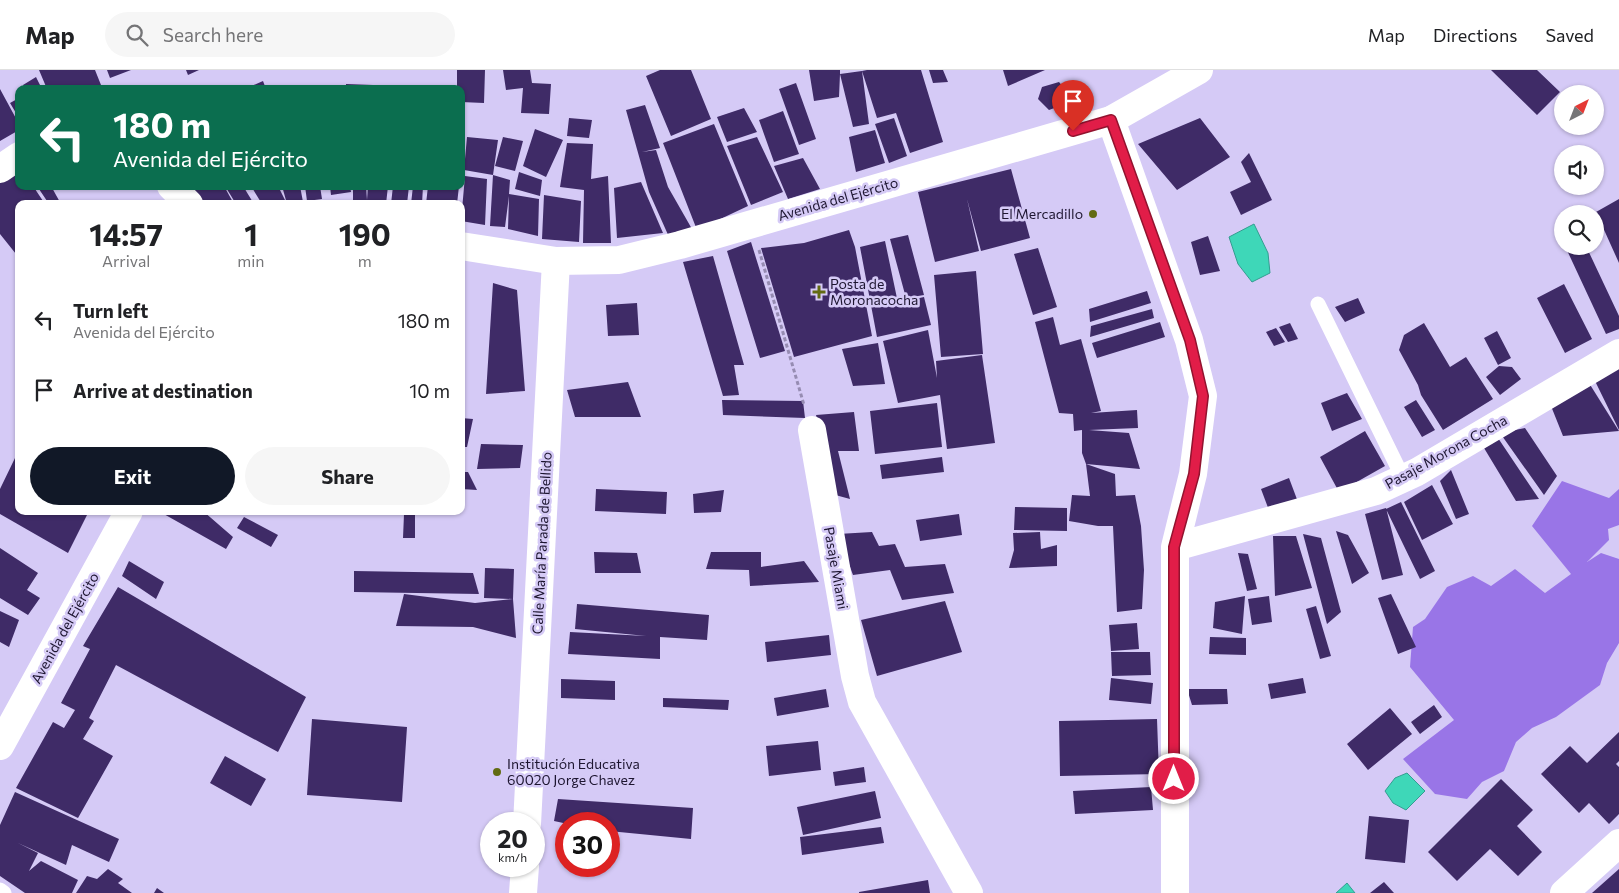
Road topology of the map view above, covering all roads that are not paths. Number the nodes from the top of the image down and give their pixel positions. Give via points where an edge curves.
1 (1199, 70) edge
2 (1111, 120) junction
3 (15, 159) edge
4 (0, 169) edge
5 (175, 190) edge
6 (185, 200) edge
7 (465, 247) edge
8 (556, 261) junction
9 (1318, 304) dead end
10 (1619, 353) edge
11 (812, 430) road end
12 (1403, 478) junction
13 (128, 515) edge
14 (1174, 547) junction
15 (0, 746) edge
16 (528, 812) edge
17 (1619, 843) edge
18 (524, 877) edge
19 (0, 890) edge
20 (4, 893) edge
21 (523, 893) edge
22 (969, 893) edge
23 (1175, 893) edge
24 (1564, 893) edge

1 - 2 street, Avenida del Ejército
2 - 8 street, Avenida del Ejército via 680,245 618,260
2 - 14 street via 1190,340 1203,396 1194,474
3 - 4 street
5 - 6 street
7 - 8 street, Avenida del Ejército
8 - 16 street, Calle María Parada de Bellido
9 - 12 lane
10 - 12 street, Pasaje Morona Cocha
11 - 22 street, Pasaje Miami via 862,702
12 - 14 street, Pasaje Morona Cocha via 1376,491
13 - 15 street, Avenida del Ejército
14 - 23 street
17 - 24 street
18 - 21 street
19 - 20 lane

